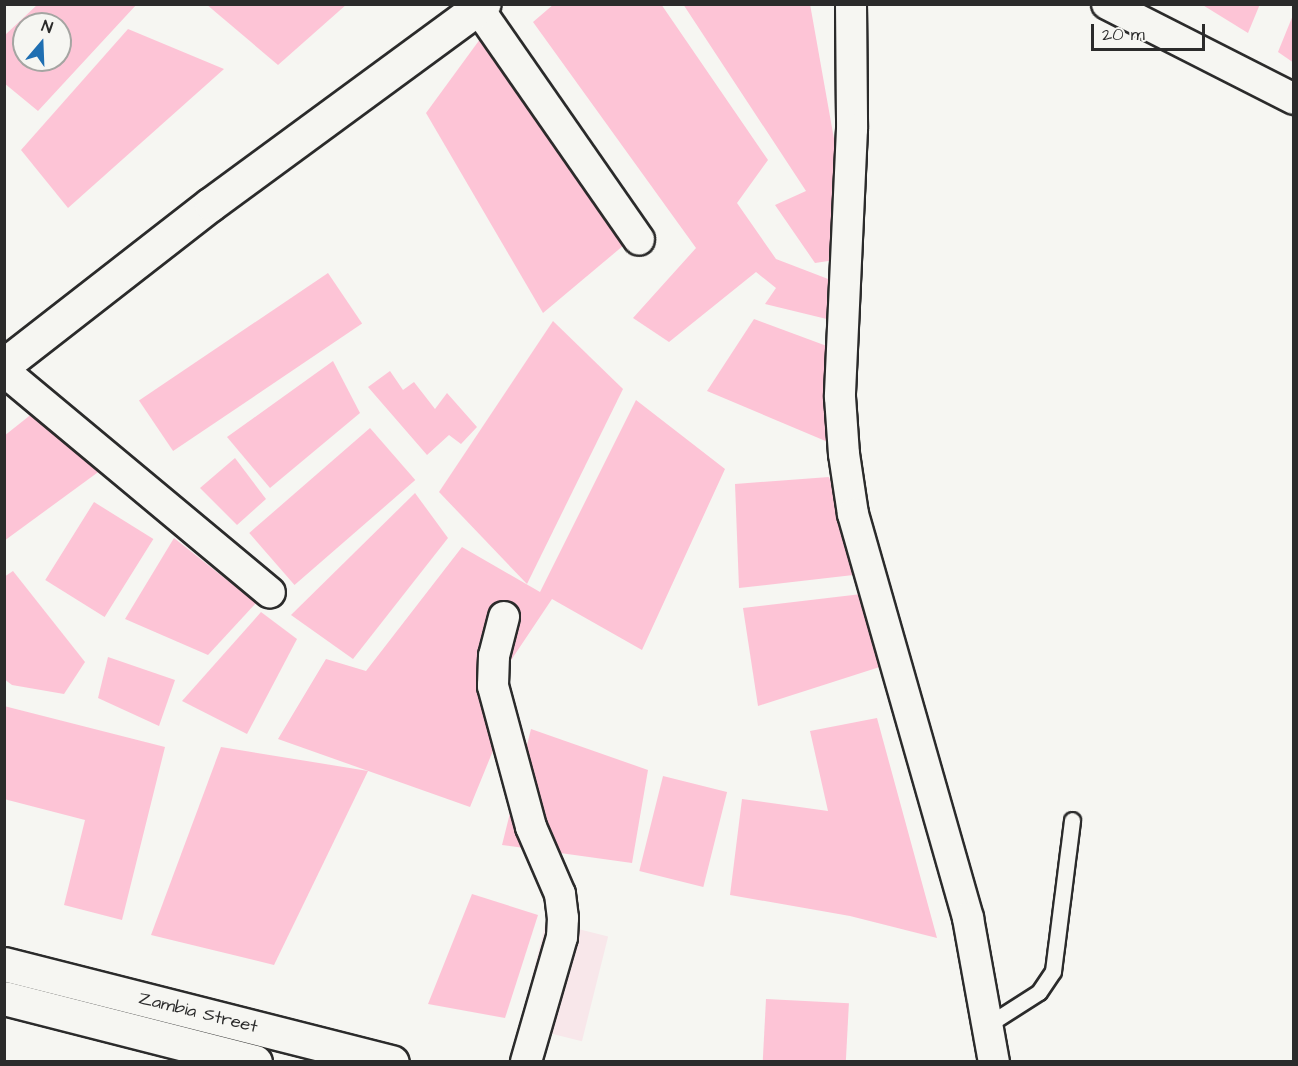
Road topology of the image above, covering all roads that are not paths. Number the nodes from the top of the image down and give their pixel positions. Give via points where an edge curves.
1 (851, 4) edge
2 (1107, 4) edge
3 (481, 6) edge
4 (1293, 99) edge
5 (639, 240) dead end
6 (4, 365) edge
7 (4, 371) edge
8 (270, 593) dead end
9 (504, 617) dead end
10 (1072, 820) dead end
11 (4, 964) edge
12 (4, 998) edge
13 (989, 1024) junction
14 (255, 1062) edge
15 (392, 1062) edge
16 (526, 1062) edge
17 (994, 1062) edge

1 - 13 street via 852,129 840,397 844,454 853,514 968,918
2 - 4 street
3 - 5 street
3 - 6 main road via 211,204
7 - 8 street
9 - 16 street via 494,656 493,686 531,827 560,894 563,918 562,937
10 - 13 lane via 1053,971 1039,992
11 - 15 main road, Zambia Street
12 - 14 main road, Zambia Street
13 - 17 street

